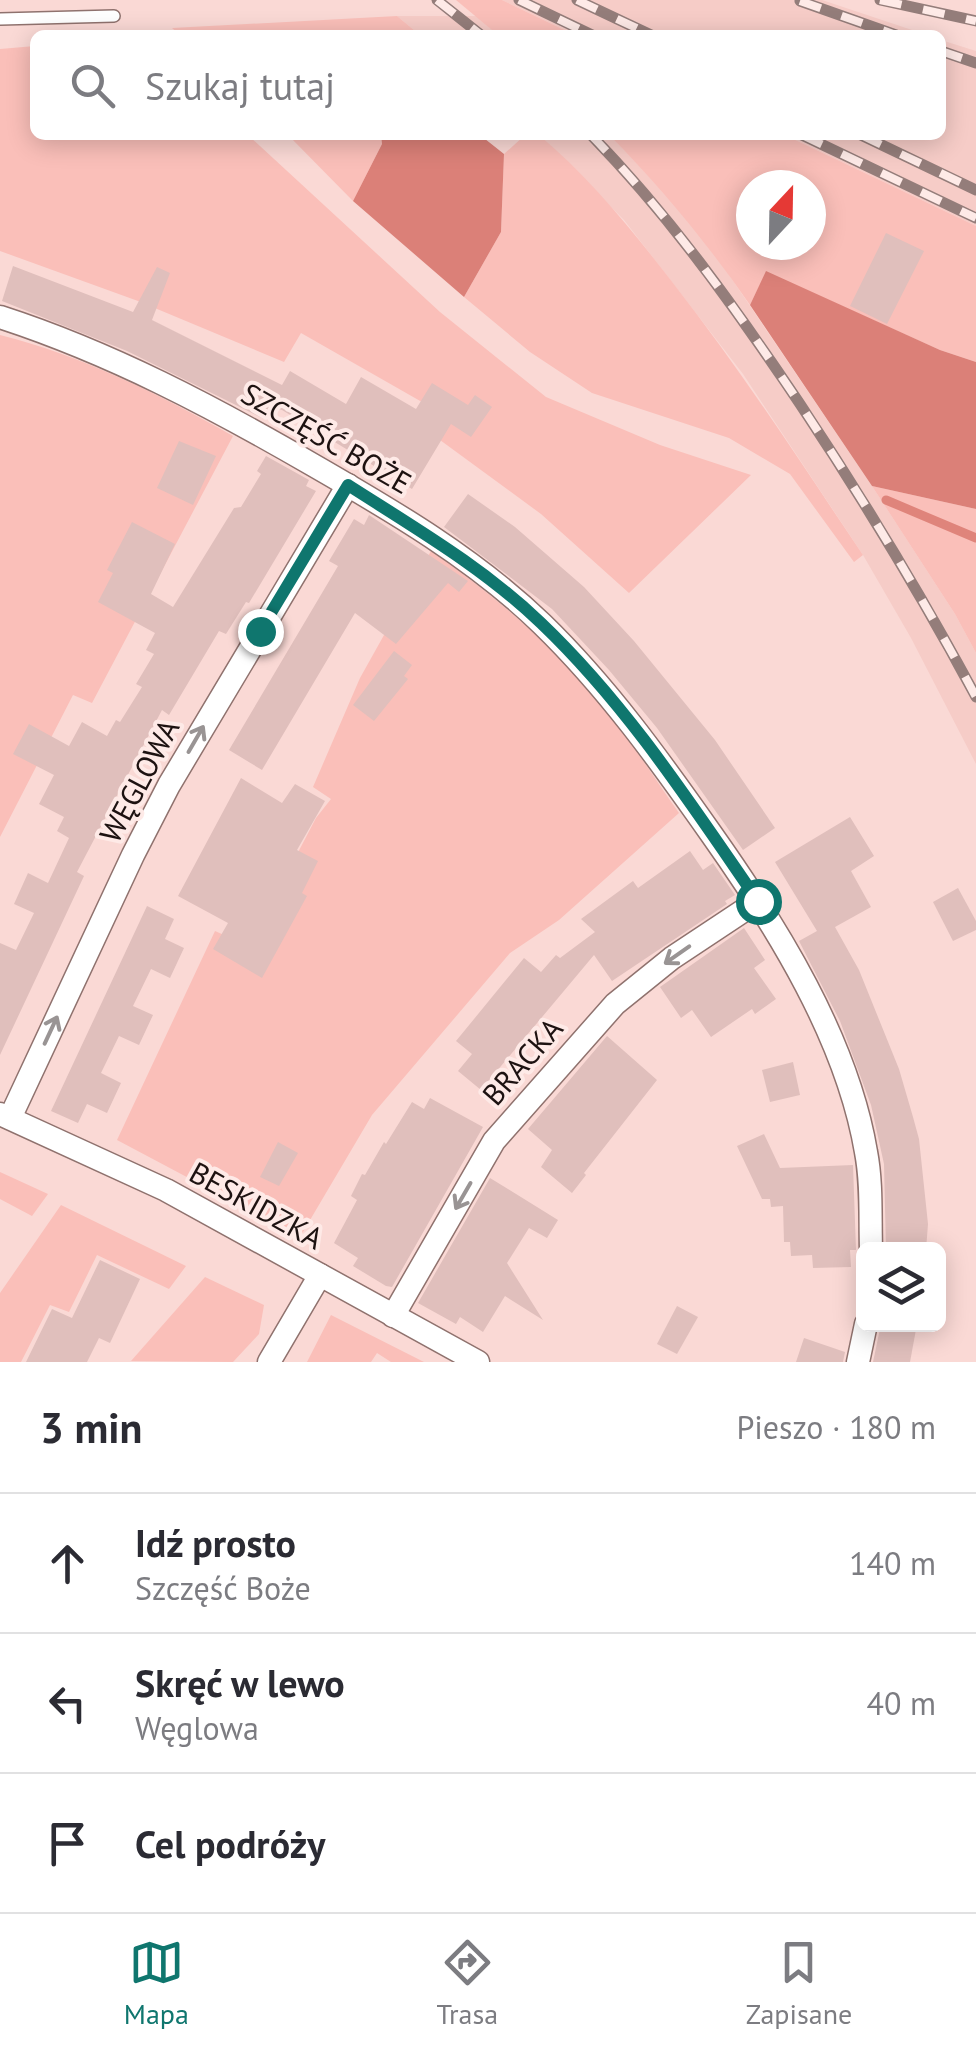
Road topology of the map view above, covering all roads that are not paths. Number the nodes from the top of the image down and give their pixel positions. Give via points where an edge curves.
1 (114, 16) dead end
2 (0, 19) edge
3 (0, 318) edge
4 (348, 485) junction
5 (758, 901) junction
6 (5, 1116) edge
7 (871, 1242) edge
8 (320, 1276) junction
9 (393, 1316) junction
10 (864, 1332) edge
11 (269, 1362) edge
12 (478, 1362) edge
13 (858, 1362) edge

1 - 2 lane
3 - 4 street, SZCZĘŚĆ BOŻE via 169,386
4 - 5 street, SZCZĘŚĆ BOŻE via 488,578 584,666
6 -> 4 street, WĘGLOWA via 169,785
5 - 7 street, SZCZĘŚĆ BOŻE via 834,1047 857,1111 867,1155
5 -> 9 street, BRACKA via 615,1004 494,1141
6 - 8 street, BESKIDZKA via 166,1190
8 - 9 street, BESKIDZKA
8 - 11 street
9 - 12 street, BESKIDZKA
10 - 13 street

